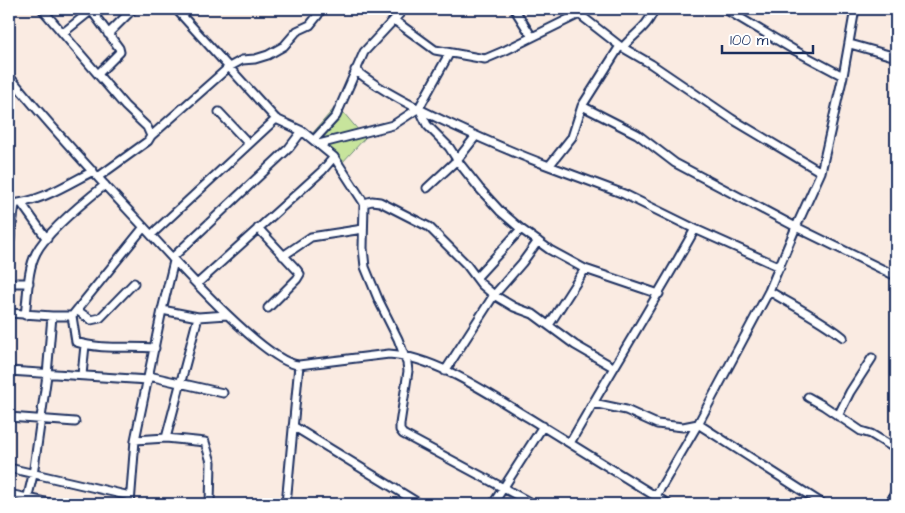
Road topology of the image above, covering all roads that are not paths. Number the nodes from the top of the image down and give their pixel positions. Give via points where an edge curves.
1 (133, 9) edge
2 (176, 9) edge
3 (321, 9) edge
4 (404, 9) edge
5 (515, 9) edge
6 (654, 9) edge
7 (724, 9) edge
8 (856, 9) edge
9 (45, 10) edge
10 (92, 10) edge
11 (578, 12) edge
12 (394, 20) junction
13 (63, 32) junction
14 (108, 34) junction
15 (532, 38) junction
16 (850, 44) junction
17 (621, 47) junction
18 (449, 54) junction
19 (896, 57) edge
20 (229, 67) junction
21 (356, 70) junction
22 (98, 74) junction
23 (9, 76) edge
24 (843, 76) junction
25 (582, 106) junction
26 (418, 108) junction
27 (219, 112) dead end
28 (276, 120) junction
29 (302, 131) junction
30 (151, 136) junction
31 (476, 136) junction
32 (316, 142) junction
33 (249, 144) junction
34 (334, 157) junction
35 (457, 160) junction
36 (549, 166) junction
37 (820, 172) junction
38 (95, 174) junction
39 (104, 185) junction
40 (427, 188) dead end
41 (364, 203) junction
42 (15, 204) edge
43 (144, 227) junction
44 (796, 227) junction
45 (258, 228) junction
46 (363, 229) junction
47 (520, 229) junction
48 (695, 229) junction
49 (10, 233) edge
50 (151, 235) junction
51 (47, 239) junction
52 (538, 241) junction
53 (9, 246) edge
54 (283, 256) junction
55 (173, 260) junction
56 (780, 267) junction
57 (584, 268) junction
58 (896, 276) edge
59 (477, 278) junction
60 (9, 283) edge
61 (29, 283) junction
62 (134, 283) dead end
63 (197, 284) junction
64 (769, 291) junction
65 (659, 294) junction
66 (494, 295) junction
67 (268, 308) dead end
68 (162, 310) junction
69 (9, 313) edge
70 (75, 313) junction
71 (25, 314) junction
72 (228, 315) junction
73 (52, 316) junction
74 (198, 317) junction
75 (549, 324) junction
76 (844, 337) dead end
77 (85, 345) junction
78 (155, 348) junction
79 (404, 355) junction
80 (872, 358) dead end
81 (299, 364) junction
82 (613, 368) junction
83 (445, 370) junction
84 (9, 371) edge
85 (47, 375) junction
86 (82, 375) junction
87 (149, 378) junction
88 (180, 384) junction
89 (223, 393) dead end
90 (808, 397) dead end
91 (593, 403) junction
92 (838, 416) junction
93 (9, 418) edge
94 (40, 419) junction
95 (75, 422) dead end
96 (698, 424) junction
97 (293, 426) junction
98 (543, 426) junction
99 (166, 438) junction
100 (135, 440) junction
101 (570, 443) junction
102 (896, 449) edge
103 (9, 468) edge
104 (33, 475) junction
105 (503, 488) junction
106 (896, 490) edge
107 (9, 494) edge
108 (130, 496) junction
109 (656, 496) junction
110 (27, 502) edge
111 (55, 504) edge
112 (130, 504) edge
113 (210, 504) edge
114 (286, 504) edge
115 (420, 504) edge
116 (493, 504) edge
117 (533, 504) edge
118 (667, 504) edge
119 (823, 504) edge
120 (890, 504) edge

1 - 14 street
2 - 20 street
3 - 20 street via 318,16 297,31 284,46 268,55 242,60
4 - 12 street
5 - 15 street
6 - 17 street via 643,28
7 - 24 street
8 - 16 street
9 - 13 street
10 - 13 street
10 - 14 street
11 - 15 street
11 - 17 street
12 - 18 street via 435,50
12 - 21 street via 364,52
13 - 22 street
14 - 22 street via 120,52
15 - 18 street via 485,59
16 - 19 street
16 - 24 street
17 - 25 street
17 - 37 street
18 - 26 street
20 - 28 street
20 - 30 street
21 - 26 street
21 - 32 street via 336,116
22 - 30 street via 147,127
23 - 38 street
24 - 37 street
25 - 36 street via 572,138
25 - 44 street via 637,134 676,163
26 - 31 street
26 - 32 street via 392,125
26 - 35 street via 423,119
27 - 33 street
28 - 29 street
28 - 33 street
29 - 32 street
29 - 55 street via 289,148
30 - 38 street
31 - 35 street
31 - 36 street
32 - 34 street
33 - 50 street
34 - 41 street
34 - 45 street
35 - 40 street
35 - 47 street via 500,211
36 - 48 street via 624,194
37 - 44 street
38 - 39 street
38 - 42 street via 41,198
39 - 43 street
39 - 51 street
41 - 46 street
41 - 59 street via 380,202 429,227
42 - 49 street
42 - 51 street
43 - 50 street
43 - 70 street
44 - 56 street
44 - 58 street
45 - 54 street
45 - 63 street
46 - 54 street via 311,237
46 - 79 street via 365,267
47 - 52 street
47 - 59 street
48 - 56 street
48 - 65 street
49 - 53 street
50 - 55 street
51 - 61 street via 36,252
52 - 57 street
52 - 66 street
54 - 67 street via 300,274
55 - 63 street
55 - 68 street
56 - 64 street
57 - 65 street
57 - 75 street
59 - 66 street
60 - 61 street
61 - 71 street
62 - 70 street via 100,318 91,320
63 - 72 street
64 - 76 street
64 - 96 street
65 - 82 street
66 - 75 street
66 - 83 street
68 - 74 street
68 - 78 street
69 - 71 street
70 - 73 street
70 - 77 street via 76,342
71 - 73 street
72 - 74 street
72 - 81 street via 252,338 281,358
73 - 85 street
74 - 88 street
75 - 82 street via 575,346
77 - 78 street
77 - 86 street
78 - 87 street
79 - 81 street
79 - 83 street
79 - 105 street via 408,371 400,430
80 - 92 street
81 - 97 street
82 - 91 street
83 - 98 street
84 - 85 street
85 - 86 street
85 - 94 street
86 - 87 street
87 - 88 street
87 - 100 street
88 - 89 street
88 - 99 street
90 - 92 street
91 - 96 street via 626,410 657,424 683,427
91 - 101 street
92 - 102 street
93 - 94 street
94 - 95 street
94 - 104 street
96 - 109 street
96 - 119 street
97 - 114 street
97 - 115 street
98 - 101 street
98 - 105 street
99 - 100 street
99 - 113 street via 204,442 211,462
100 - 108 street
101 - 109 street
103 - 104 street
104 - 108 street
104 - 110 street
105 - 116 street
105 - 117 street
106 - 120 street
107 - 110 street
108 - 112 street
109 - 118 street
110 - 111 street

